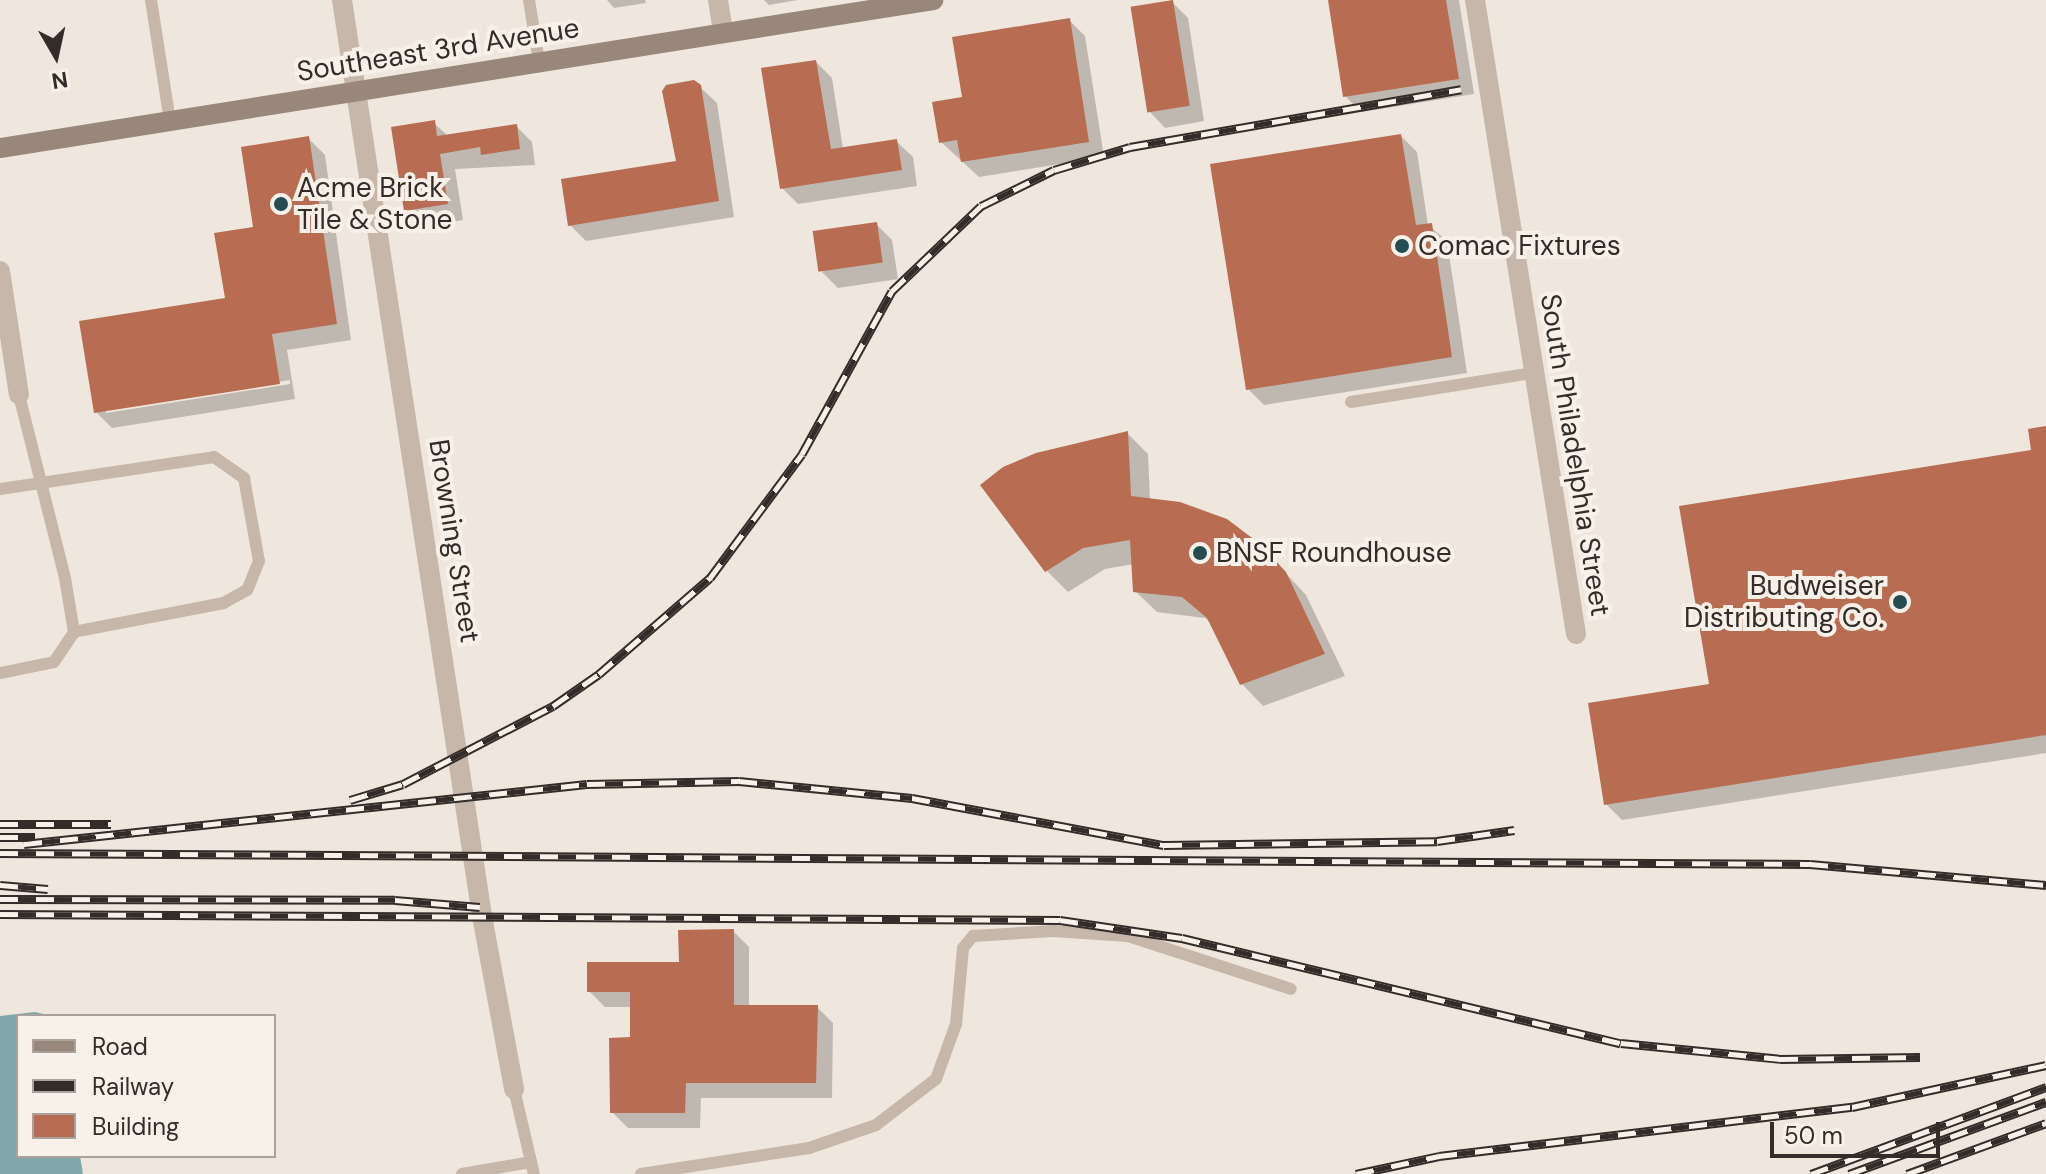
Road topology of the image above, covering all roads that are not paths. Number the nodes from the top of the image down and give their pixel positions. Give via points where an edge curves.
1 (151, 0) edge
2 (342, 0) edge
3 (529, 0) edge
4 (718, 0) edge
5 (933, 0) edge
6 (1475, 0) edge
7 (723, 33) junction
8 (539, 62) junction
9 (357, 91) junction
10 (170, 121) junction
11 (0, 148) edge
12 (0, 271) edge
13 (1533, 373) junction
14 (19, 395) joint
15 (1351, 402) dead end
16 (43, 483) junction
17 (0, 489) edge
18 (74, 632) junction
19 (1576, 634) dead end
20 (0, 673) edge
21 (1291, 989) dead end
22 (514, 1089) joint
23 (532, 1168) edge
24 (462, 1174) edge
25 (641, 1174) edge

1 - 10 lane
2 - 9 street, Browning Street
3 - 8 lane
4 - 7 street
5 - 7 main road, Southeast 3rd Avenue
6 - 13 street, South Philadelphia Street
7 - 8 main road, Southeast 3rd Avenue
8 - 9 main road, Southeast 3rd Avenue
9 - 10 main road, Southeast 3rd Avenue
9 - 22 street, Browning Street via 482,916
10 - 11 main road, Southeast 3rd Avenue
12 - 14 street
13 - 15 lane
13 - 19 street, South Philadelphia Street
14 - 16 lane
16 - 17 lane
16 - 18 lane
16 - 18 lane via 214,457 244,478 259,561 247,590 224,603
18 - 20 lane via 54,662
21 - 25 lane via 1128,936 1053,931 973,936 963,948 956,1024 936,1079 876,1125 809,1148
22 - 23 lane
23 - 24 lane

